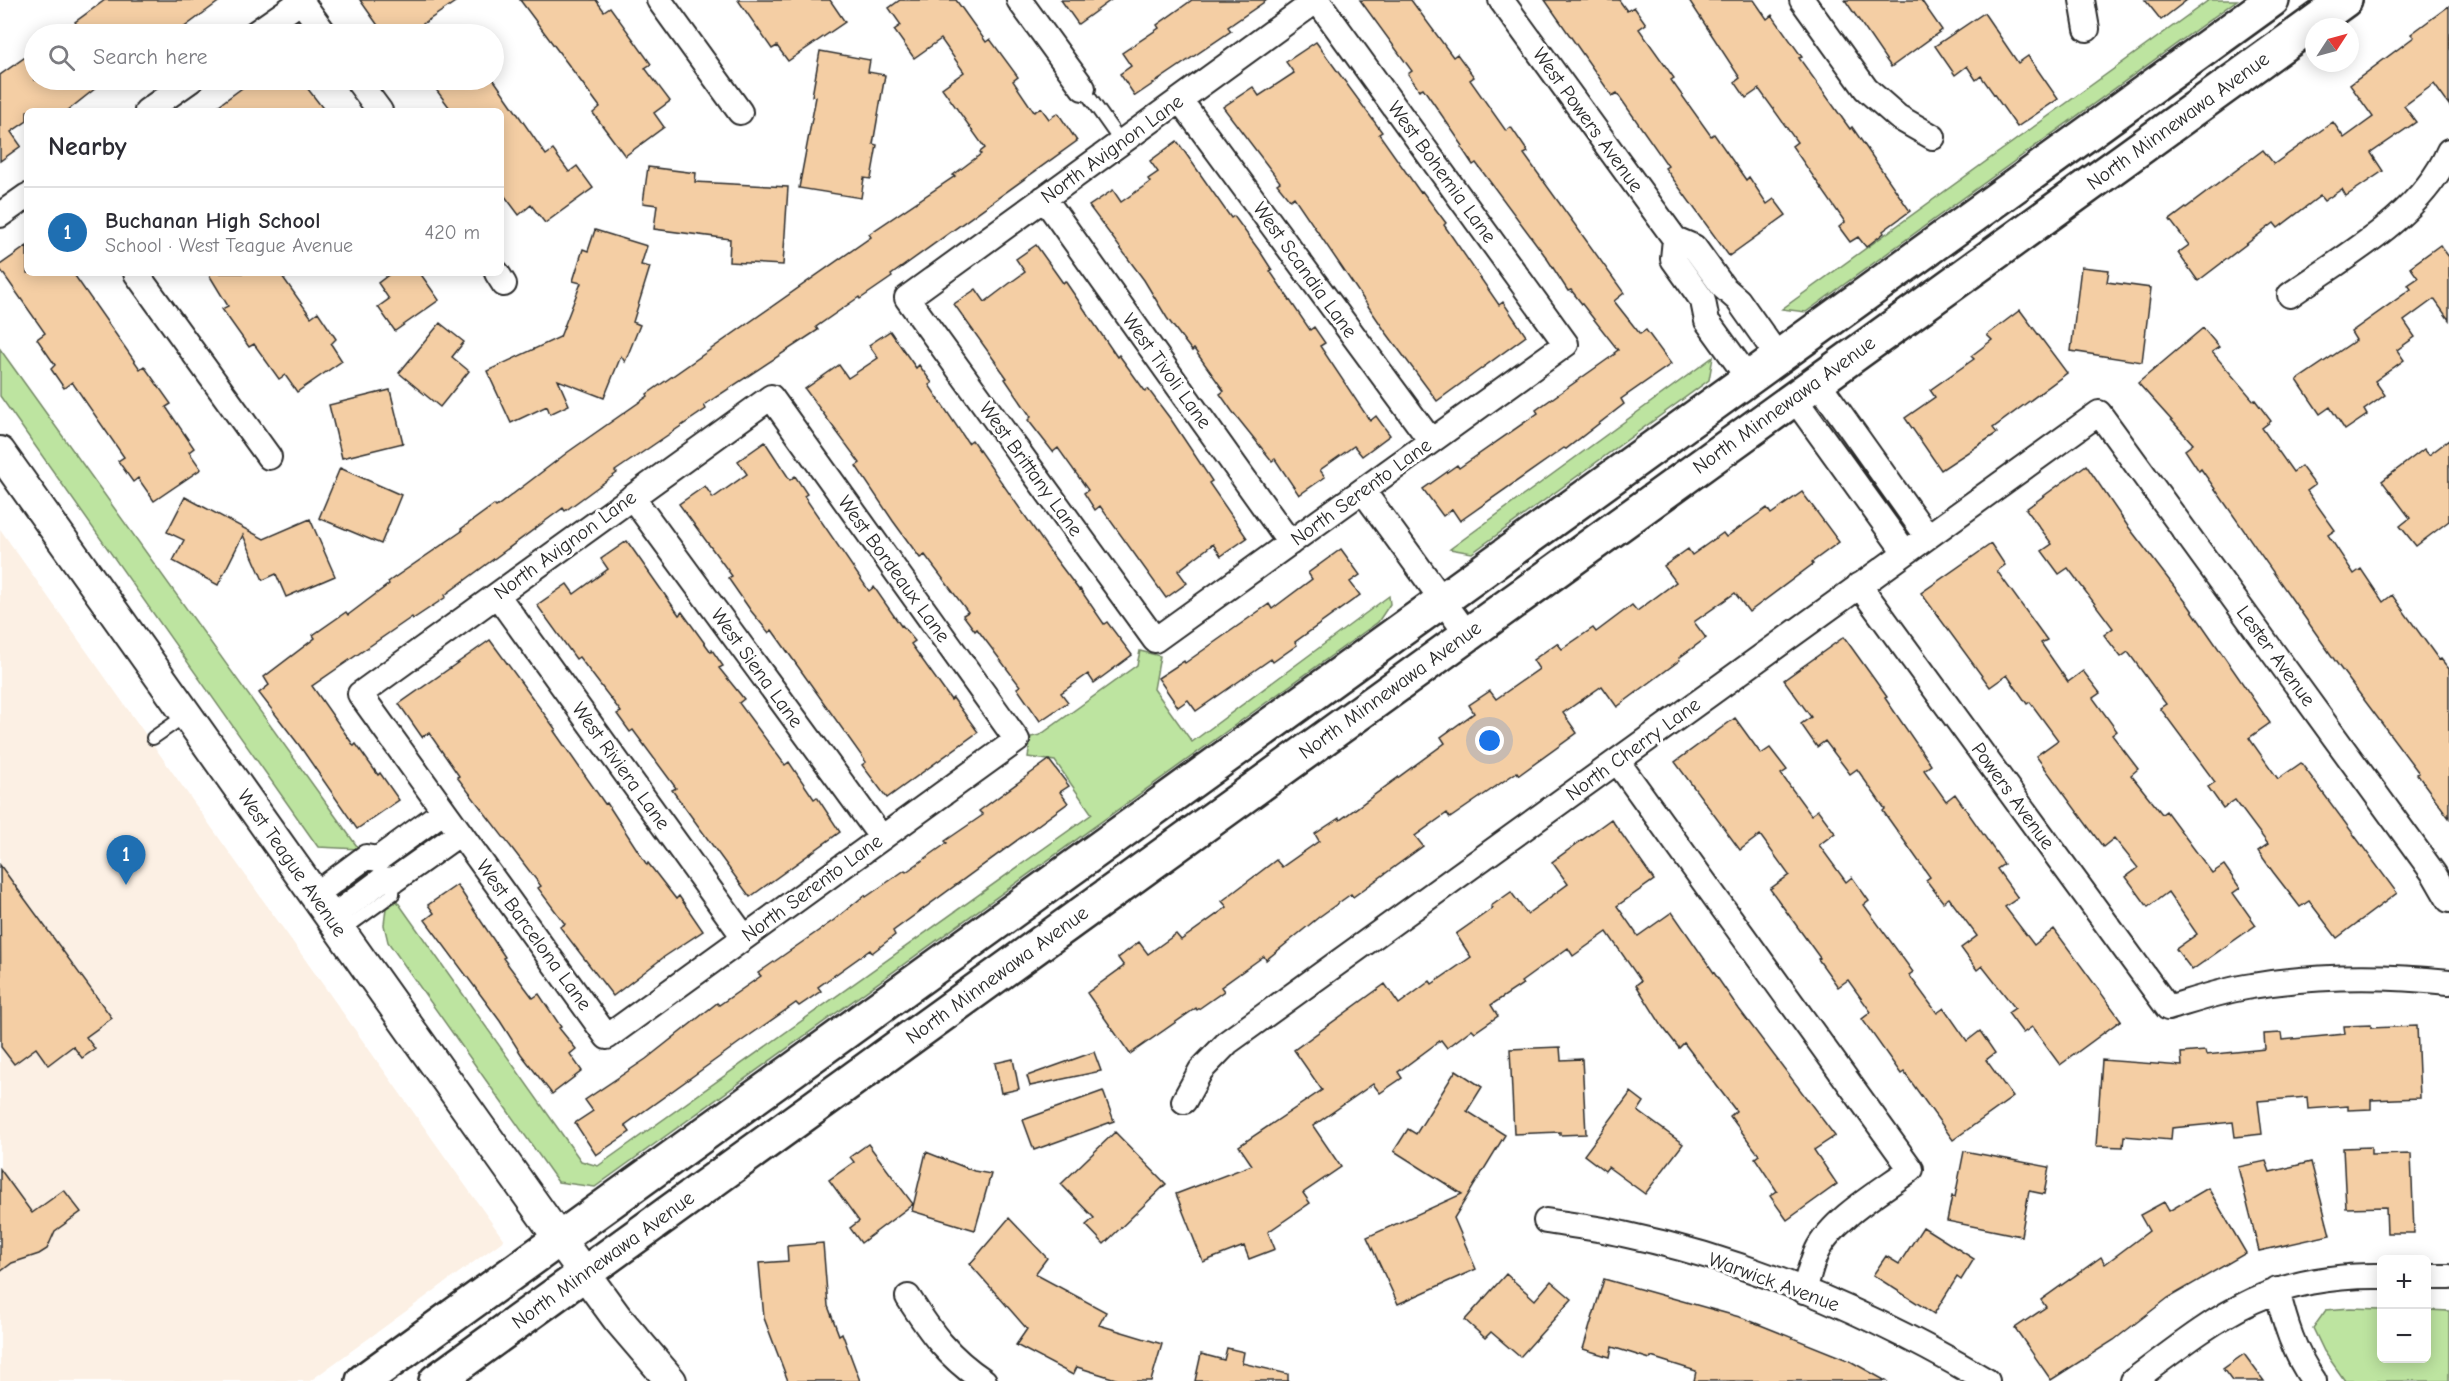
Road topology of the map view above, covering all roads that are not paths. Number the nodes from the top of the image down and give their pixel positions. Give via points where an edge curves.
1 (659, 0) edge
2 (1019, 0) edge
3 (1317, 0) edge
4 (1501, 0) edge
5 (1802, 0) edge
6 (2082, 0) edge
7 (2272, 0) edge
8 (2345, 0) edge
9 (302, 1) edge
10 (269, 24) edge
11 (318, 24) edge
12 (2087, 29) dead end
13 (1083, 88) joint
14 (177, 90) edge
15 (364, 90) edge
16 (1180, 100) junction
17 (151, 108) edge
18 (378, 108) edge
19 (741, 112) dead end
20 (1933, 137) dead end
21 (1121, 142) junction
22 (2056, 155) junction
23 (2447, 163) edge
24 (24, 198) edge
25 (1044, 198) junction
26 (0, 215) edge
27 (1675, 239) junction
28 (138, 276) edge
29 (1723, 287) junction
30 (2290, 296) dead end
31 (907, 298) joint
32 (1703, 301) junction
33 (1566, 344) joint
34 (1779, 358) junction
35 (1749, 380) junction
36 (1806, 389) junction
37 (771, 398) joint
38 (2099, 413) joint
39 (1431, 441) junction
40 (0, 452) edge
41 (269, 457) dead end
42 (1363, 491) junction
43 (632, 497) junction
44 (1927, 536) junction
45 (1290, 543) junction
46 (1905, 552) junction
47 (1552, 575) junction
48 (1859, 585) junction
49 (497, 595) junction
50 (1442, 599) junction
51 (1467, 634) junction
52 (1155, 640) joint
53 (360, 694) joint
54 (186, 715) junction
55 (153, 738) dead end
56 (1017, 740) joint
57 (1617, 761) junction
58 (444, 811) junction
59 (460, 833) junction
60 (882, 838) junction
61 (378, 859) junction
62 (394, 880) junction
63 (2449, 900) edge
64 (329, 915) junction
65 (744, 937) junction
66 (2449, 982) edge
67 (607, 1037) joint
68 (1185, 1101) dead end
69 (1546, 1221) dead end
70 (560, 1240) junction
71 (584, 1274) junction
72 (2377, 1276) edge
73 (2431, 1277) edge
74 (2449, 1277) edge
75 (2277, 1290) junction
76 (1804, 1291) junction
77 (908, 1297) dead end
78 (363, 1381) edge
79 (436, 1381) edge
80 (671, 1381) edge
81 (984, 1381) edge
82 (1987, 1381) edge
83 (2133, 1381) edge
84 (2313, 1381) edge

1 - 19 street
2 - 13 street
3 - 16 street, North Avignon Lane
3 - 33 street, West Bohemia Lane
4 - 27 street, West Powers Avenue
5 - 20 street via 1866,89 1898,117
6 - 12 street
7 - 22 main road, North Minnewawa Avenue
8 - 36 main road, North Minnewawa Avenue
9 - 10 street
9 - 11 street
13 - 21 lane
14 - 17 street
15 - 18 street
16 - 21 street, North Avignon Lane
16 - 39 street, West Scandia Lane
21 - 25 street, North Avignon Lane
22 - 34 main road, North Minnewawa Avenue
22 - 36 main road via 1997,228 1806,366 1797,379
23 - 30 street via 2402,213
24 - 26 street
25 - 31 street, North Avignon Lane
25 - 45 street, West Tivoli Lane
27 - 29 street, West Powers Avenue via 1694,247
27 - 32 street, West Powers Avenue via 1673,259
28 - 41 street
29 - 32 street
29 - 34 street, West Powers Avenue via 1738,300
31 - 52 street, West Brittany Lane
32 - 35 street, West Powers Avenue via 1707,321
33 - 39 street, North Serento Lane
34 - 35 main road, North Minnewawa Avenue
34 - 47 main road via 1781,369 1771,390 1596,519
35 - 50 main road, North Minnewawa Avenue
36 - 44 street
36 - 46 street
36 - 47 main road, North Minnewawa Avenue
37 - 43 street, North Avignon Lane
37 - 56 street, West Bordeaux Lane
38 - 44 street, North Cherry Lane
38 - 63 street, Lester Avenue
39 - 42 street, North Serento Lane
40 - 54 street, West Teague Avenue
42 - 45 street, North Serento Lane
42 - 50 street
43 - 49 street, North Avignon Lane
43 - 60 street, West Siena Lane
44 - 46 street, North Cherry Lane
45 - 52 street, North Serento Lane
46 - 48 street, North Cherry Lane
47 - 51 main road, North Minnewawa Avenue
48 - 57 street, North Cherry Lane
48 - 66 street, Powers Avenue via 2168,1008 2250,986 2334,976
49 - 53 street, North Avignon Lane
49 - 65 street, West Riviera Lane
50 - 51 street
50 - 70 main road, North Minnewawa Avenue
51 - 71 main road, North Minnewawa Avenue
53 - 58 street, West Barcelona Lane
54 - 55 lane
54 - 64 street, West Teague Avenue
56 - 60 street, North Serento Lane
57 - 68 street, North Cherry Lane via 1228,1042 1201,1070
57 - 76 street via 1911,1169 1825,1238
58 - 59 street, West Barcelona Lane
58 - 61 street
59 - 62 street
59 - 67 street, West Barcelona Lane
60 - 65 street, North Serento Lane
61 - 62 lane
61 - 64 street via 366,857
62 - 64 street via 383,879
64 - 70 street, West Teague Avenue
65 - 67 street, North Serento Lane
69 - 76 street, Warwick Avenue via 1623,1234 1715,1259
70 - 71 street, West Teague Avenue
70 - 78 main road, North Minnewawa Avenue
71 - 79 main road, North Minnewawa Avenue
71 - 80 street, West Teague Avenue
72 - 75 street via 2330,1278
73 - 74 street
75 - 83 street via 2210,1323
75 - 84 street via 2296,1353
76 - 82 street, Warwick Avenue via 1925,1344
77 - 81 street via 932,1334 960,1365

